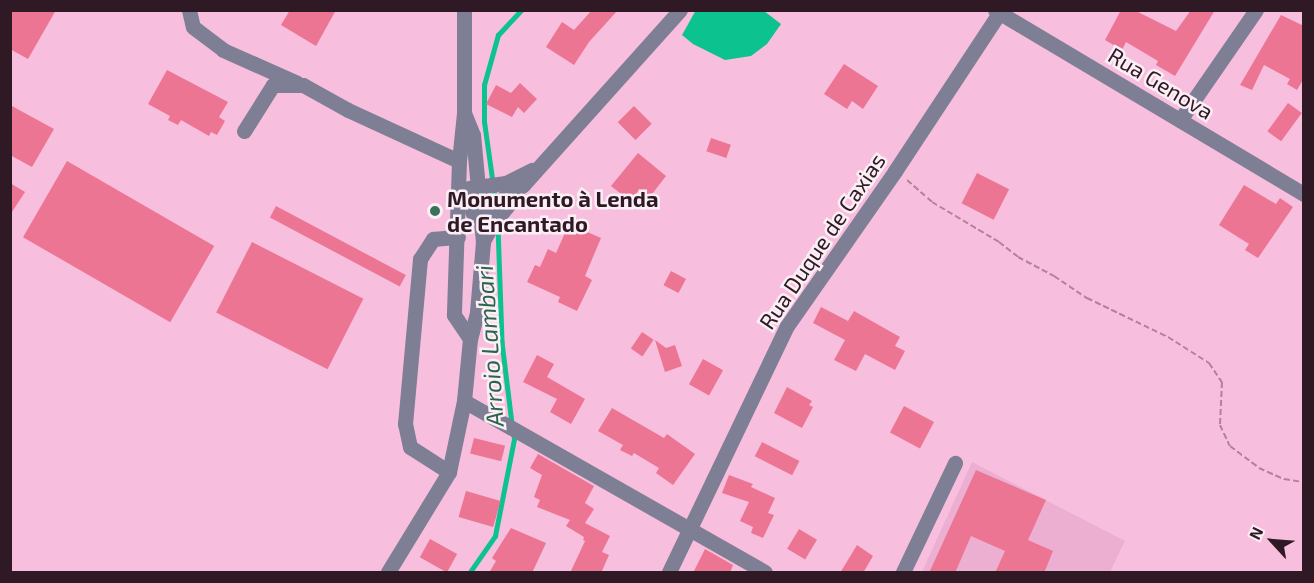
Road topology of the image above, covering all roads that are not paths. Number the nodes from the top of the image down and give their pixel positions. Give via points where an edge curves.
1 (189, 10) edge
2 (464, 10) edge
3 (680, 10) edge
4 (1256, 10) edge
5 (999, 11) edge
6 (303, 85) junction
7 (464, 113) junction
8 (1180, 120) junction
9 (244, 131) dead end
10 (459, 161) junction
11 (540, 166) junction
12 (481, 187) junction
13 (459, 190) junction
14 (1304, 194) edge
15 (506, 203) junction
16 (482, 211) junction
17 (459, 212) junction
18 (458, 237) junction
19 (483, 242) junction
20 (470, 339) junction
21 (464, 401) junction
22 (955, 463) dead end
23 (449, 472) junction
24 (690, 530) junction
25 (388, 573) edge
26 (669, 573) edge
27 (765, 573) edge
28 (903, 573) edge

1 - 6 street via 193,27 224,50
2 - 7 street
3 - 11 street
4 - 8 street
5 - 8 street, Rua Genova
5 - 24 street, Rua Duque de Caxias via 896,171 787,326
6 - 9 street via 273,85
6 - 10 street
7 - 10 street
7 - 12 street via 473,135
8 - 14 street, Rua Genova
10 - 13 street
11 - 12 street via 506,183
11 - 15 street
12 - 13 street
12 - 16 street
13 - 17 street
15 - 16 street
15 - 19 street
16 - 17 street
16 - 19 street
17 - 18 street
18 - 20 street via 454,315
18 - 23 street via 434,239 420,258 405,424 410,447
19 - 20 street via 477,312
20 - 21 street
21 - 23 street
21 - 24 street
22 - 28 street
23 - 25 street
24 - 26 street, Rua Duque de Caxias
24 - 27 street

